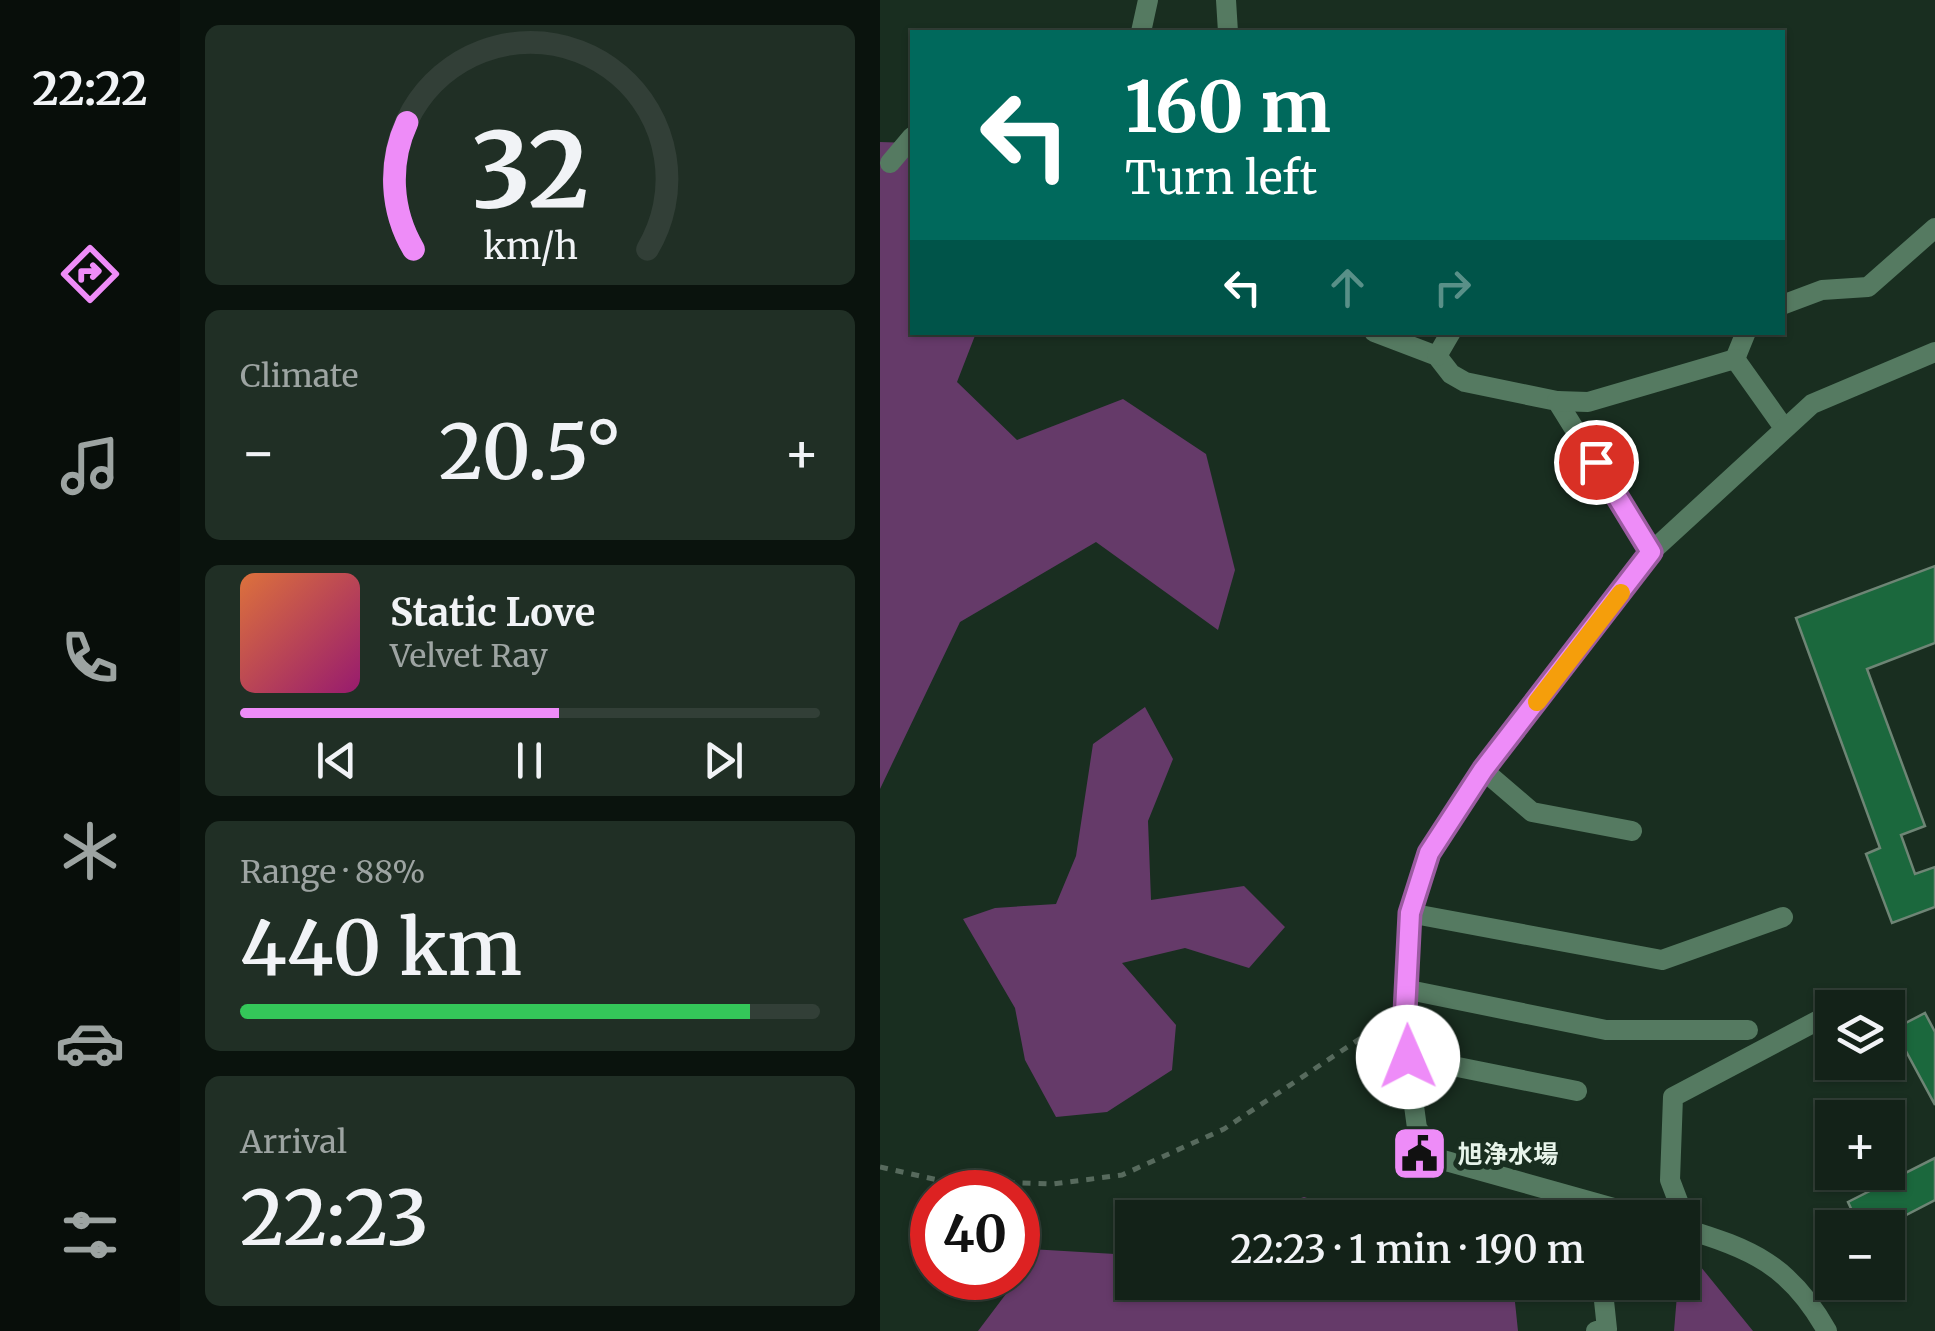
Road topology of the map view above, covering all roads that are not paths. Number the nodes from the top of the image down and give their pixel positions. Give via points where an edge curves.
1 (1148, 0) edge
2 (1226, 0) edge
3 (1141, 30) edge
4 (1228, 30) edge
5 (910, 139) edge
6 (890, 163) dead end
7 (1935, 228) edge
8 (1785, 304) edge
9 (1382, 335) edge
10 (1450, 335) edge
11 (1745, 335) edge
12 (1935, 352) edge
13 (1437, 356) junction
14 (1735, 359) junction
15 (1557, 401) junction
16 (1784, 428) junction
17 (1651, 552) junction
18 (1483, 770) junction
19 (1632, 830) dead end
20 (1410, 913) junction
21 (1783, 917) dead end
22 (1408, 998) junction
23 (1815, 1022) edge
24 (1748, 1030) dead end
25 (1408, 1057) junction
26 (1577, 1091) dead end
27 (1565, 1200) edge
28 (1677, 1200) edge
29 (1700, 1233) edge
30 (1604, 1300) edge
31 (1596, 1331) edge
32 (1827, 1331) edge

1 - 3 street
2 - 4 street
5 - 6 street
7 - 8 street via 1868,287 1822,290
9 - 13 street
10 - 13 street
11 - 14 street
12 - 16 street via 1812,404
13 - 15 street via 1465,382
14 - 15 street via 1588,402
14 - 16 street
15 - 17 street
16 - 17 street
17 - 18 street
18 - 19 street via 1532,812
18 - 20 street via 1429,853
20 - 21 street via 1662,960
20 - 22 street
22 - 24 street via 1606,1030
22 - 25 street
23 - 28 street via 1673,1096 1670,1180
25 - 26 street
25 - 27 street via 1417,1128 1439,1159
29 - 32 street via 1779,1267
30 - 31 street via 1607,1329

